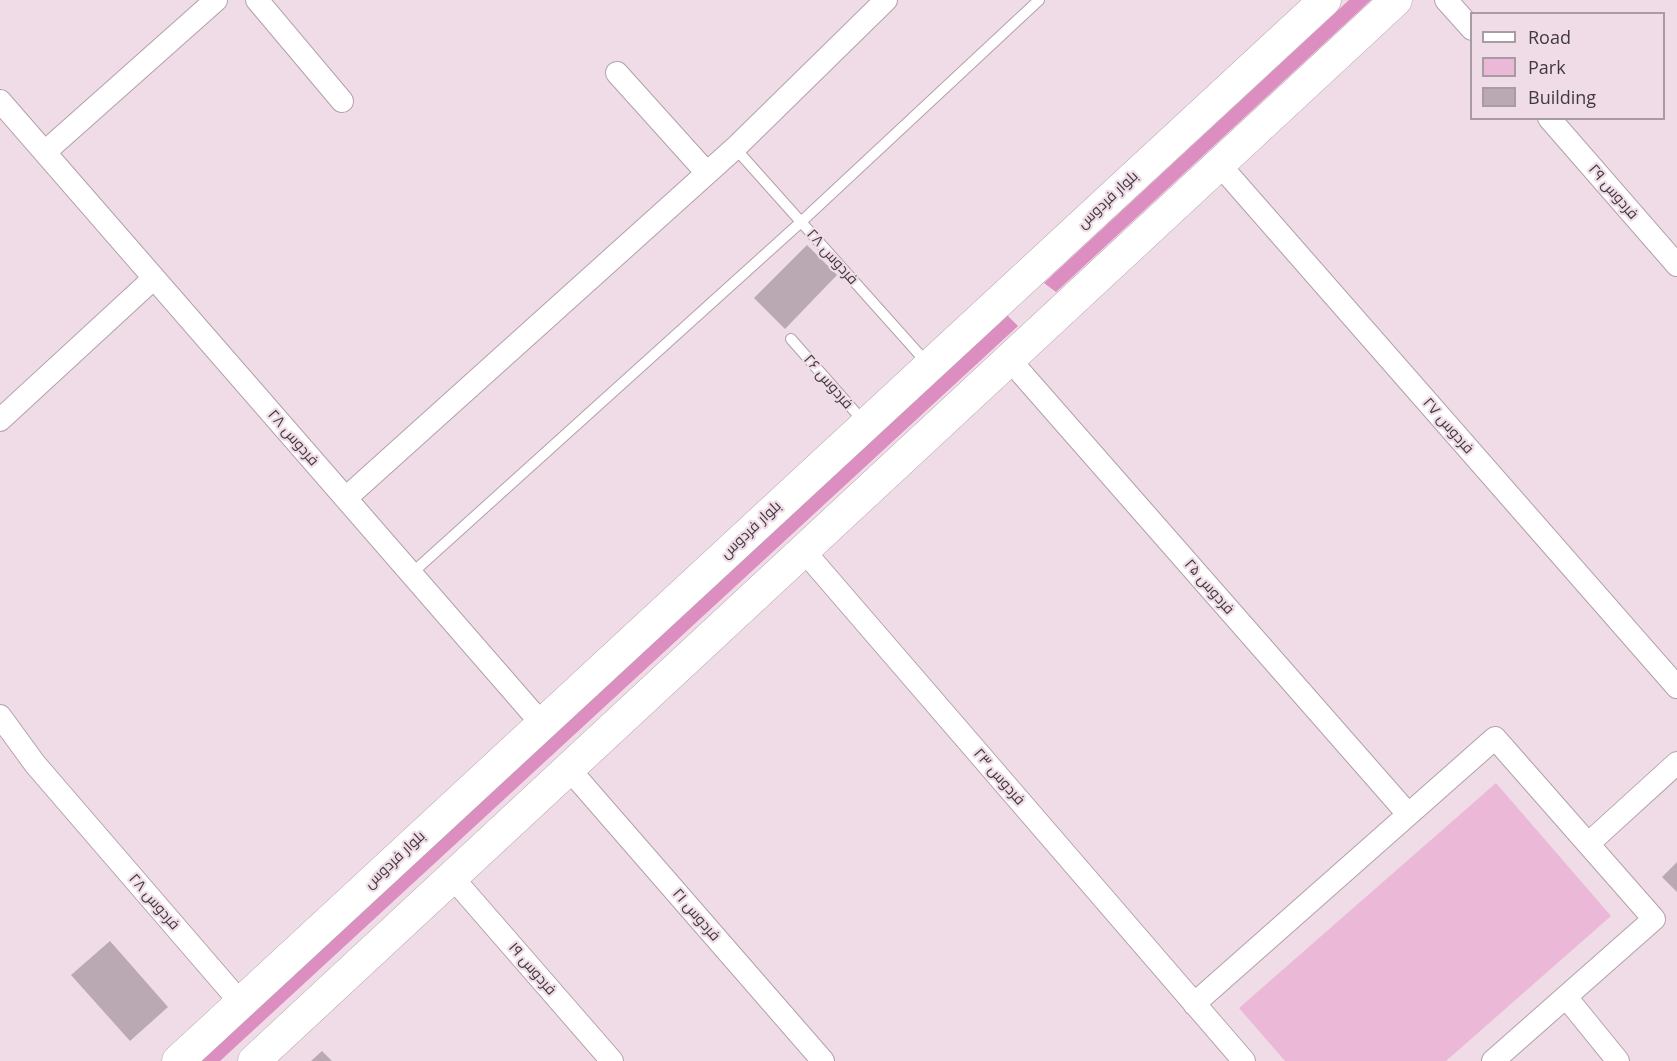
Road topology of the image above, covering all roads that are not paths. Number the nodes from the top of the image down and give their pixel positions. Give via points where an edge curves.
1 (216, 0) edge
2 (257, 0) edge
3 (886, 0) edge
4 (1039, 0) edge
5 (1325, 0) edge
6 (1396, 0) edge
7 (1446, 0) edge
8 (1470, 27) edge
9 (617, 73) dead end
10 (0, 101) edge
11 (342, 101) dead end
12 (1551, 120) edge
13 (735, 148) junction
14 (45, 152) junction
15 (1219, 164) junction
16 (707, 173) junction
17 (801, 222) junction
18 (1677, 265) edge
19 (154, 278) junction
20 (1011, 290) junction
21 (1045, 327) junction
22 (791, 339) dead end
23 (1010, 359) junction
24 (929, 365) junction
25 (0, 420) edge
26 (866, 424) junction
27 (346, 498) junction
28 (804, 551) junction
29 (411, 574) junction
30 (1677, 687) edge
31 (0, 716) edge
32 (542, 724) junction
33 (1677, 763) edge
34 (569, 769) junction
35 (1408, 814) junction
36 (1588, 844) junction
37 (452, 877) junction
38 (1566, 997) junction
39 (241, 1003) junction
40 (1194, 1004) junction
41 (262, 1058) edge
42 (178, 1061) edge
43 (612, 1061) edge
44 (823, 1061) edge
45 (1244, 1061) edge
46 (1493, 1061) edge
47 (1618, 1061) edge

1 - 14 street
2 - 11 street
3 - 13 street
4 - 17 lane
5 - 20 main road, بلوار فردوس
6 - 15 main road
7 - 8 street
9 - 16 street
10 - 14 street, فردوس ۲۸
12 - 18 street, فردوس ۲۹
13 - 16 street
13 - 17 lane, فردوس ۲۸
14 - 19 street, فردوس ۲۸
15 - 21 main road
15 - 30 street, فردوس ۲۷
16 - 27 street
17 - 24 lane, فردوس ۲۸
17 - 29 lane
19 - 25 street
19 - 27 street, فردوس ۲۸
20 - 21 main road
20 - 24 main road, بلوار فردوس
21 - 23 main road
22 - 26 lane, فردوس ۲۶
23 - 28 main road
23 - 35 street, فردوس ۲۵
24 - 26 main road, بلوار فردوس
26 - 32 main road, بلوار فردوس
27 - 29 street, فردوس ۲۸
28 - 34 main road
28 - 40 street, فردوس ۲۳
29 - 32 street, فردوس ۲۸
31 - 39 street, فردوس ۲۸ via 35,764
32 - 39 main road, بلوار فردوس
33 - 36 street
34 - 37 main road
34 - 44 street, فردوس ۲۱
35 - 36 street via 1495,738
35 - 40 street
36 - 38 street via 1654,919
37 - 41 main road
37 - 43 street, فردوس ۱۹
38 - 46 street
38 - 47 street
39 - 42 main road, بلوار فردوس
40 - 45 street, فردوس ۲۳

